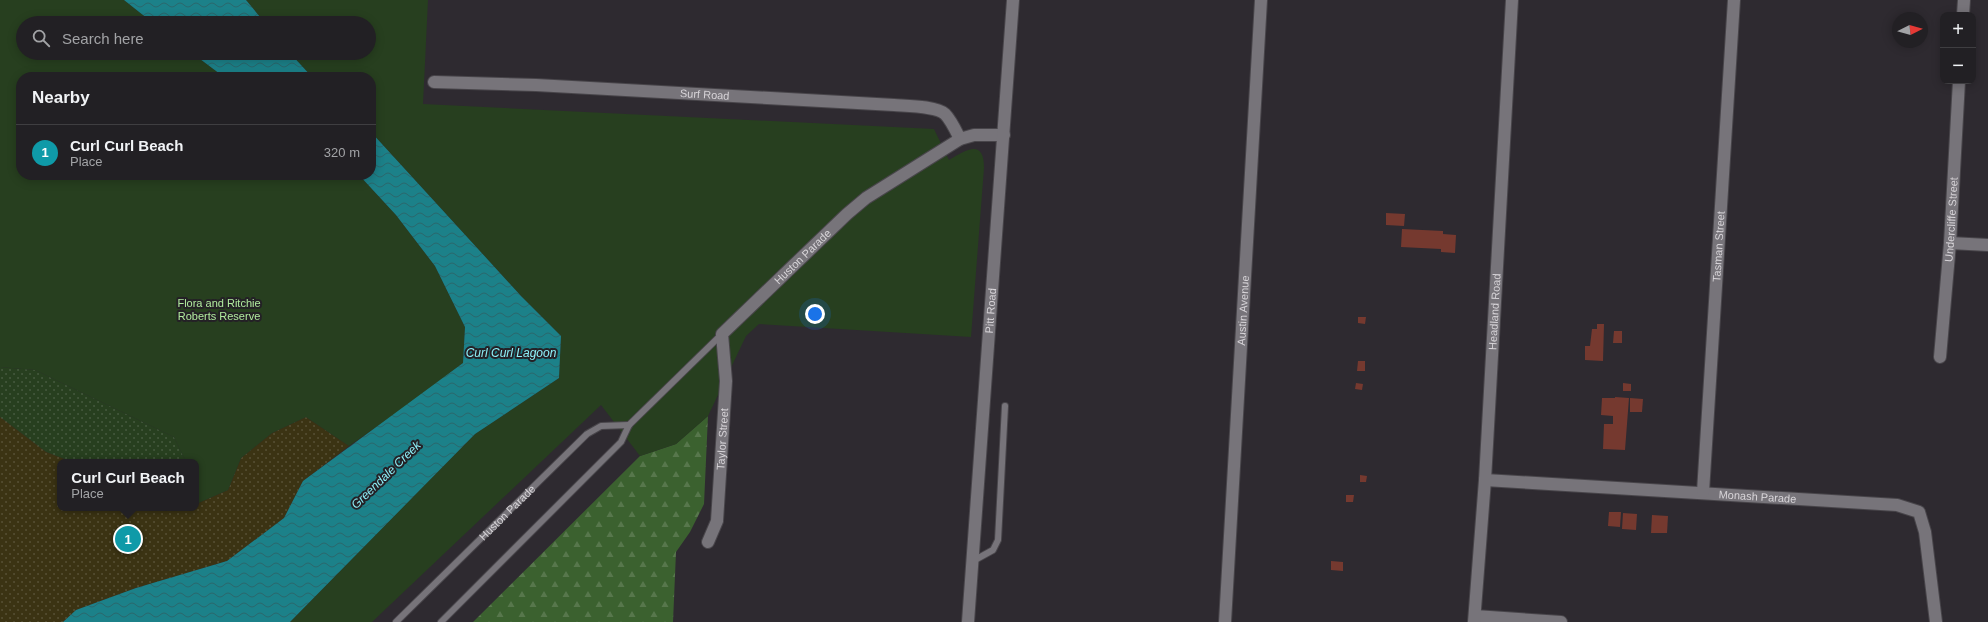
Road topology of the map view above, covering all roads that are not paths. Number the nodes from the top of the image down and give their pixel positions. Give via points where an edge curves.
1 (1013, 0) edge
2 (1261, 0) edge
3 (1512, 0) edge
4 (1734, 0) edge
5 (1964, 0) edge
6 (1963, 12) edge
7 (434, 82) dead end
8 (1959, 84) edge
9 (1004, 135) junction
10 (960, 139) junction
11 (1950, 243) junction
12 (1988, 245) edge
13 (722, 334) junction
14 (1940, 357) dead end
15 (1004, 406) dead end
16 (629, 425) junction
17 (1485, 480) junction
18 (1703, 492) junction
19 (708, 542) dead end
20 (971, 562) junction
21 (1475, 619) edge
22 (396, 622) edge
23 (440, 622) edge
24 (968, 622) edge
25 (1225, 622) edge
26 (1561, 622) edge
27 (1936, 622) edge

1 - 9 street, Pitt Road
2 - 25 street, Austin Avenue
3 - 17 street, Headland Road
4 - 18 street, Tasman Street
5 - 6 street
7 - 10 street, Surf Road via 544,85 927,108 945,114
8 - 11 street, Undercliffe Street
9 - 10 street, Huston Parade via 974,135
9 - 20 street, Pitt Road
10 - 13 street, Huston Parade via 866,198
11 - 12 street
11 - 14 street, Undercliffe Street
13 - 16 lane, Huston Parade
13 - 19 street, Taylor Street via 726,381 717,522
15 - 20 lane via 998,540 993,550
16 - 22 lane, Huston Parade via 601,426 587,434
16 - 23 lane, Huston Parade via 620,442
17 - 18 street, Monash Parade
17 - 21 street, Headland Road
18 - 27 street, Monash Parade via 1896,505 1919,512 1925,532
20 - 24 street, Pitt Road
21 - 26 street

